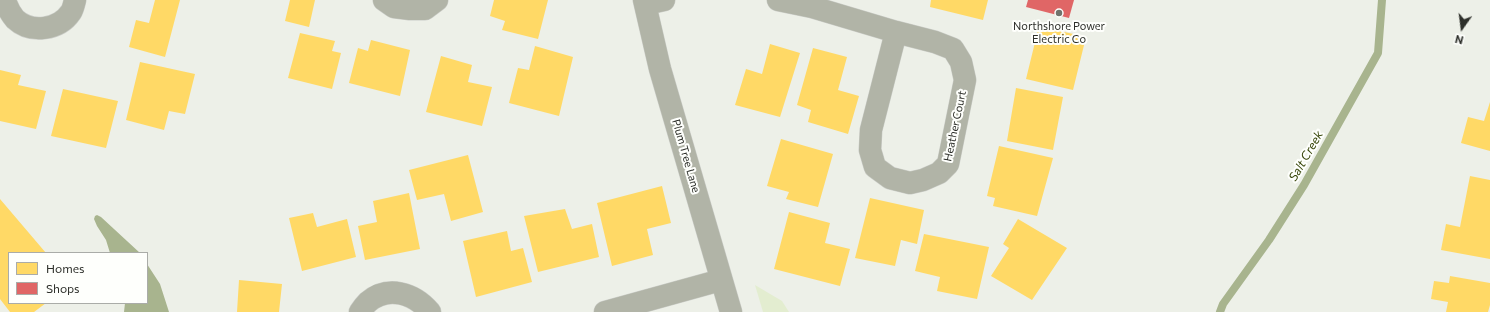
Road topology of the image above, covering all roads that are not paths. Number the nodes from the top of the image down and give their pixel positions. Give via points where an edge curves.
1 (5, 0) edge
2 (75, 0) edge
3 (384, 0) edge
4 (437, 0) edge
5 (778, 0) edge
6 (651, 1) edge
7 (812, 3) edge
8 (896, 32) junction
9 (721, 280) junction
10 (360, 312) edge
11 (430, 312) edge
12 (606, 312) edge
13 (731, 312) edge

1 - 2 street via 8,10 16,20 27,27 39,29 52,27 63,21 71,12
3 - 4 street via 394,7 410,9 424,9
5 - 7 street, Heather Court
6 - 9 street, Plum Tree Lane via 660,68
7 - 8 street, Heather Court
8 - 8 street, Heather Court via 871,130 870,150 875,167 890,178 910,182 939,173 948,164 965,80 961,62 953,49
9 - 12 street
9 - 13 street, Plum Tree Lane
10 - 11 street via 368,302 391,293 405,294 424,305

